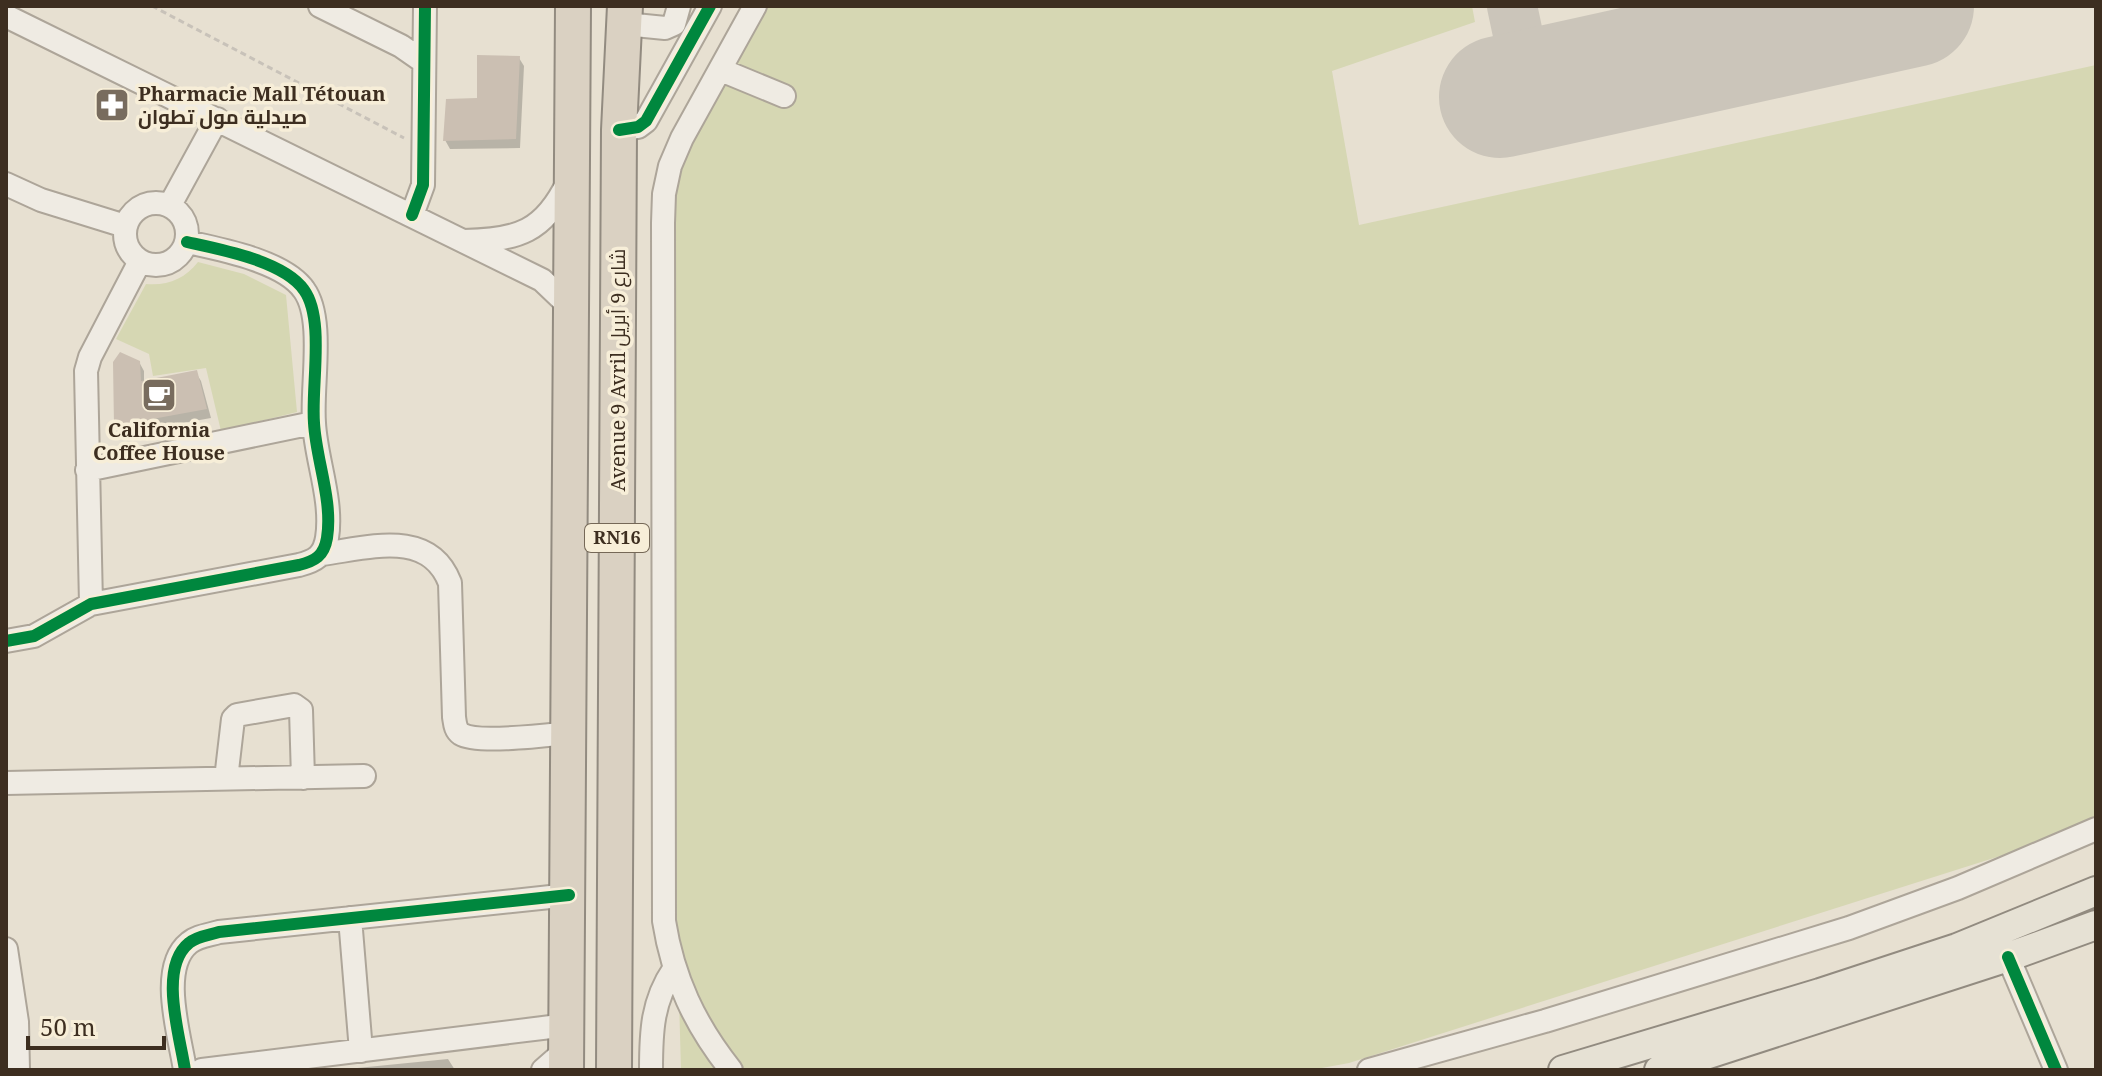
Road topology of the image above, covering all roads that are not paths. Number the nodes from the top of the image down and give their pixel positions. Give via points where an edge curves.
1 (320, 6) edge
2 (425, 6) edge
3 (573, 6) edge
4 (679, 6) edge
5 (710, 6) edge
6 (755, 6) edge
7 (625, 15) edge
8 (6, 16) edge
9 (424, 62) junction
10 (721, 70) junction
11 (784, 96) dead end
12 (217, 119) junction
13 (619, 130) junction
14 (574, 170) junction
15 (6, 184) edge
16 (170, 205) junction
17 (412, 215) junction
18 (125, 226) junction
19 (462, 241) junction
20 (187, 242) junction
21 (140, 261) junction
22 (573, 315) junction
23 (313, 423) junction
24 (87, 470) junction
25 (322, 554) junction
26 (91, 604) junction
27 (6, 641) edge
28 (570, 733) junction
29 (364, 776) dead end
30 (303, 778) junction
31 (226, 779) junction
32 (6, 783) edge
33 (2096, 829) edge
34 (2096, 891) edge
35 (569, 895) junction
36 (350, 918) junction
37 (2096, 925) edge
38 (6, 949) edge
39 (2008, 957) junction
40 (674, 969) junction
41 (361, 1051) junction
42 (561, 1054) edge
43 (18, 1070) edge
44 (185, 1070) edge
45 (202, 1070) edge
46 (614, 1070) edge
47 (651, 1070) edge
48 (731, 1070) edge
49 (1369, 1070) edge
50 (1563, 1070) edge
51 (1659, 1070) edge
52 (2056, 1070) edge

1 - 9 street
2 - 9 street
3 - 14 highway, RN16
4 - 7 street via 674,24 665,28
5 - 13 street via 646,121
6 - 10 street
7 - 13 highway, Avenue 9 Avril شارع 9 أبريل / RN16
8 - 12 street
9 - 17 street via 422,190
10 - 11 street
10 - 40 street via 682,138 664,194 662,883
12 - 16 street
12 - 17 street
13 - 46 highway, Avenue 9 Avril شارع 9 أبريل / RN16
14 - 19 street via 558,204 535,226 489,240
14 - 22 highway, RN16
15 - 18 street
16 - 18 street via 145,204
16 - 20 street via 186,223
17 - 19 street
18 - 21 street via 127,246
19 - 22 street via 542,280
20 - 21 street via 179,256 164,264
20 - 23 street via 254,260 304,290 314,324
21 - 24 street via 86,371
22 - 28 highway, RN16
23 - 24 street
23 - 25 street via 328,526
24 - 26 street
25 - 26 street via 313,561 251,575
25 - 28 street via 406,546 422,550 445,569 450,583 454,717 461,734 504,738
26 - 27 street via 34,636
28 - 35 highway, RN16
29 - 30 street
30 - 31 street
30 - 31 street via 301,710 294,705 233,719
31 - 32 street
33 - 49 street via 1849,928
34 - 50 main road via 1957,948
35 - 36 street
35 - 42 highway, RN16
36 - 41 street
36 - 44 street via 219,932 190,942 175,962 171,979
37 - 39 main road
38 - 43 street
39 - 51 main road
39 - 52 street
40 - 47 street via 652,1017
40 - 48 street via 698,1024
41 - 42 street
41 - 45 street

